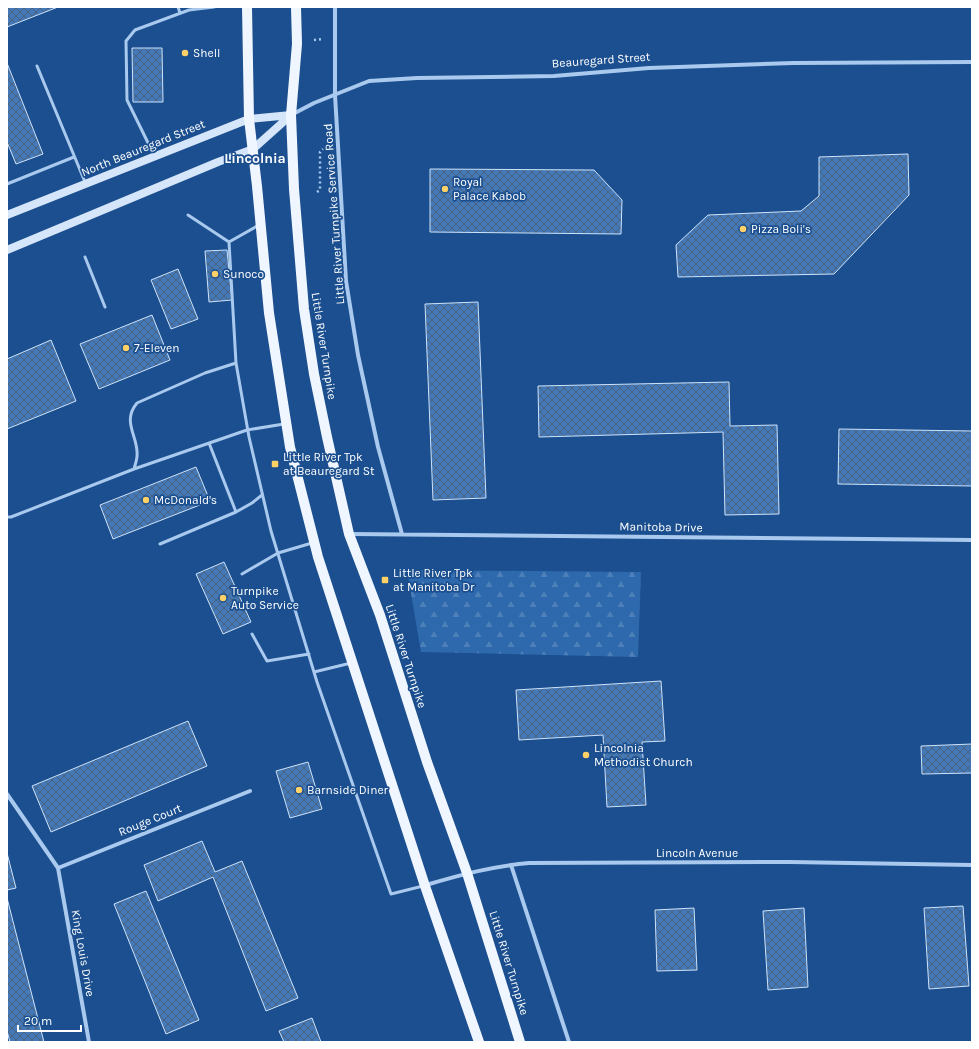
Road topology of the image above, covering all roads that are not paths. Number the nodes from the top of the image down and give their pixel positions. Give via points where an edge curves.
1 (178, 7) edge
2 (214, 7) edge
3 (247, 7) edge
4 (296, 7) edge
5 (335, 7) edge
6 (180, 13) junction
7 (972, 62) edge
8 (36, 66) dead end
9 (335, 95) junction
10 (291, 115) junction
11 (249, 118) junction
12 (253, 150) junction
13 (154, 156) junction
14 (74, 157) junction
15 (7, 184) edge
16 (85, 184) junction
17 (7, 215) edge
18 (188, 215) dead end
19 (260, 224) junction
20 (229, 242) junction
21 (7, 250) edge
22 (85, 257) dead end
23 (105, 307) dead end
24 (236, 363) junction
25 (286, 423) junction
26 (247, 430) junction
27 (209, 443) junction
28 (134, 469) junction
29 (262, 495) junction
30 (236, 512) junction
31 (7, 517) edge
32 (349, 534) junction
33 (402, 534) junction
34 (972, 540) edge
35 (314, 542) junction
36 (160, 544) dead end
37 (278, 553) junction
38 (242, 574) dead end
39 (252, 634) dead end
40 (309, 654) junction
41 (353, 662) junction
42 (314, 672) junction
43 (250, 791) dead end
44 (7, 794) edge
45 (511, 865) junction
46 (972, 865) edge
47 (58, 868) junction
48 (467, 873) junction
49 (425, 886) junction
50 (89, 1042) edge
51 (479, 1042) edge
52 (520, 1042) edge
53 (569, 1042) edge

1 - 6 lane
2 - 6 lane
3 - 11 main road
4 - 10 main road, Little River Turnpike via 297,44
5 - 9 street, Little River Turnpike Service Road
6 - 13 lane via 135,30 126,41 127,100
7 - 9 street, Beauregard Street via 793,63 639,68 554,76 417,78 369,81
8 - 14 lane
9 - 10 street, Beauregard Street
9 - 33 street, Little River Turnpike Service Road via 346,281 358,355 376,439
10 - 11 main road, North Beauregard Street
10 - 12 main road, Beauregard Street
10 - 32 main road, Little River Turnpike via 304,309 314,374
11 - 12 main road
11 - 13 main road, North Beauregard Street
12 - 19 main road
12 - 21 main road via 218,162
13 - 16 main road, North Beauregard Street
14 - 15 lane
14 - 16 lane
16 - 17 main road, North Beauregard Street
18 - 20 lane
19 - 20 lane
19 - 25 main road via 269,313
20 - 24 lane
22 - 23 lane
24 - 26 lane
24 - 28 lane via 205,373 133,408 130,425 138,456
25 - 26 lane
25 - 35 main road
26 - 27 lane
26 - 29 lane
27 - 28 lane
27 - 30 lane
28 - 31 lane via 11,518
29 - 30 lane
29 - 37 lane
30 - 36 lane
32 - 33 street, Manitoba Drive
32 - 48 main road, Little River Turnpike via 380,615 427,762
33 - 34 street, Manitoba Drive
35 - 37 lane
35 - 41 main road
37 - 38 lane
37 - 40 lane
39 - 40 lane via 267,661
40 - 42 lane
41 - 42 lane
41 - 49 main road
42 - 49 lane via 391,894
43 - 47 street, Rouge Court
44 - 47 street
45 - 46 street, Lincoln Avenue via 790,862
45 - 48 street, Lincoln Avenue
45 - 53 street
47 - 50 street, King Louis Drive
48 - 49 street, Lincoln Avenue
48 - 52 main road, Little River Turnpike
49 - 51 main road

